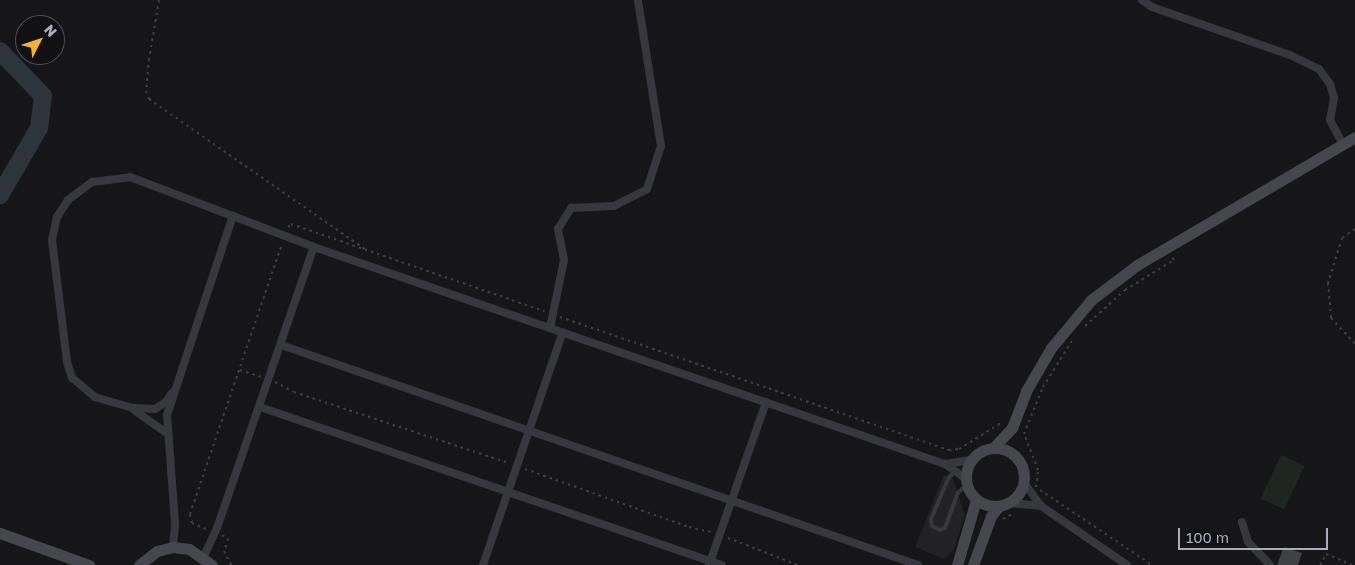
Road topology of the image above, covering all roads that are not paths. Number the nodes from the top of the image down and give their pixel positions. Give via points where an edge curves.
1 (638, 0) edge
2 (1142, 0) edge
3 (1355, 137) edge
4 (1343, 144) junction
5 (233, 216) junction
6 (314, 246) junction
7 (550, 328) junction
8 (563, 332) junction
9 (281, 345) junction
10 (172, 393) junction
11 (766, 402) junction
12 (260, 407) junction
13 (133, 408) junction
14 (1012, 427) junction
15 (529, 431) junction
16 (168, 434) junction
17 (994, 447) junction
18 (1015, 456) junction
19 (971, 460) junction
20 (945, 464) junction
21 (956, 471) junction
22 (967, 482) junction
23 (1024, 483) junction
24 (508, 492) junction
25 (1029, 499) junction
26 (976, 500) junction
27 (732, 501) junction
28 (1004, 505) junction
29 (1242, 522) dead end
30 (0, 533) edge
31 (173, 547) junction
32 (204, 556) junction
33 (710, 563) edge
34 (89, 565) edge
35 (139, 565) edge
36 (212, 565) edge
37 (483, 565) edge
38 (722, 565) edge
39 (918, 565) edge
40 (957, 565) edge
41 (973, 565) edge
42 (1127, 565) edge
43 (1270, 565) edge

1 - 7 street via 661,146 647,189 614,206 571,208 558,229 564,260
2 - 4 street via 1152,7 1290,56 1319,70 1330,84 1334,98 1330,120
3 - 4 street
4 - 14 street via 1114,281 1070,321 1038,366
5 - 6 street
5 - 10 street
5 - 13 street via 201,202 123,177 92,182 68,200 57,217 52,240 67,362 72,378 95,397
6 - 7 street
6 - 9 street
7 - 8 street
8 - 11 street
8 - 15 street
9 - 12 street
9 - 15 street
10 - 13 street via 166,402 155,408
10 - 16 street via 167,415
11 - 20 street
11 - 27 street
12 - 24 street
12 - 32 street via 216,533
13 - 16 street
14 - 17 street
14 - 18 street
15 - 24 street
15 - 27 street
16 - 31 street via 175,523
17 - 18 street
17 - 19 street via 980,452
18 - 23 street via 1021,466
19 - 20 street
19 - 22 street
20 - 21 street
21 - 22 street
21 - 22 lane via 949,478 935,510 932,526 940,530 945,528 958,493
22 - 26 street
23 - 25 street
23 - 28 street via 1020,494
24 - 33 street
24 - 37 street
25 - 28 street
25 - 42 street
26 - 28 street via 989,507
26 - 40 street
27 - 33 street
27 - 39 street
28 - 41 street via 991,516
29 - 43 street via 1248,542
30 - 34 street
31 - 32 street via 189,549
31 - 35 street via 157,550
32 - 36 street
33 - 38 street

